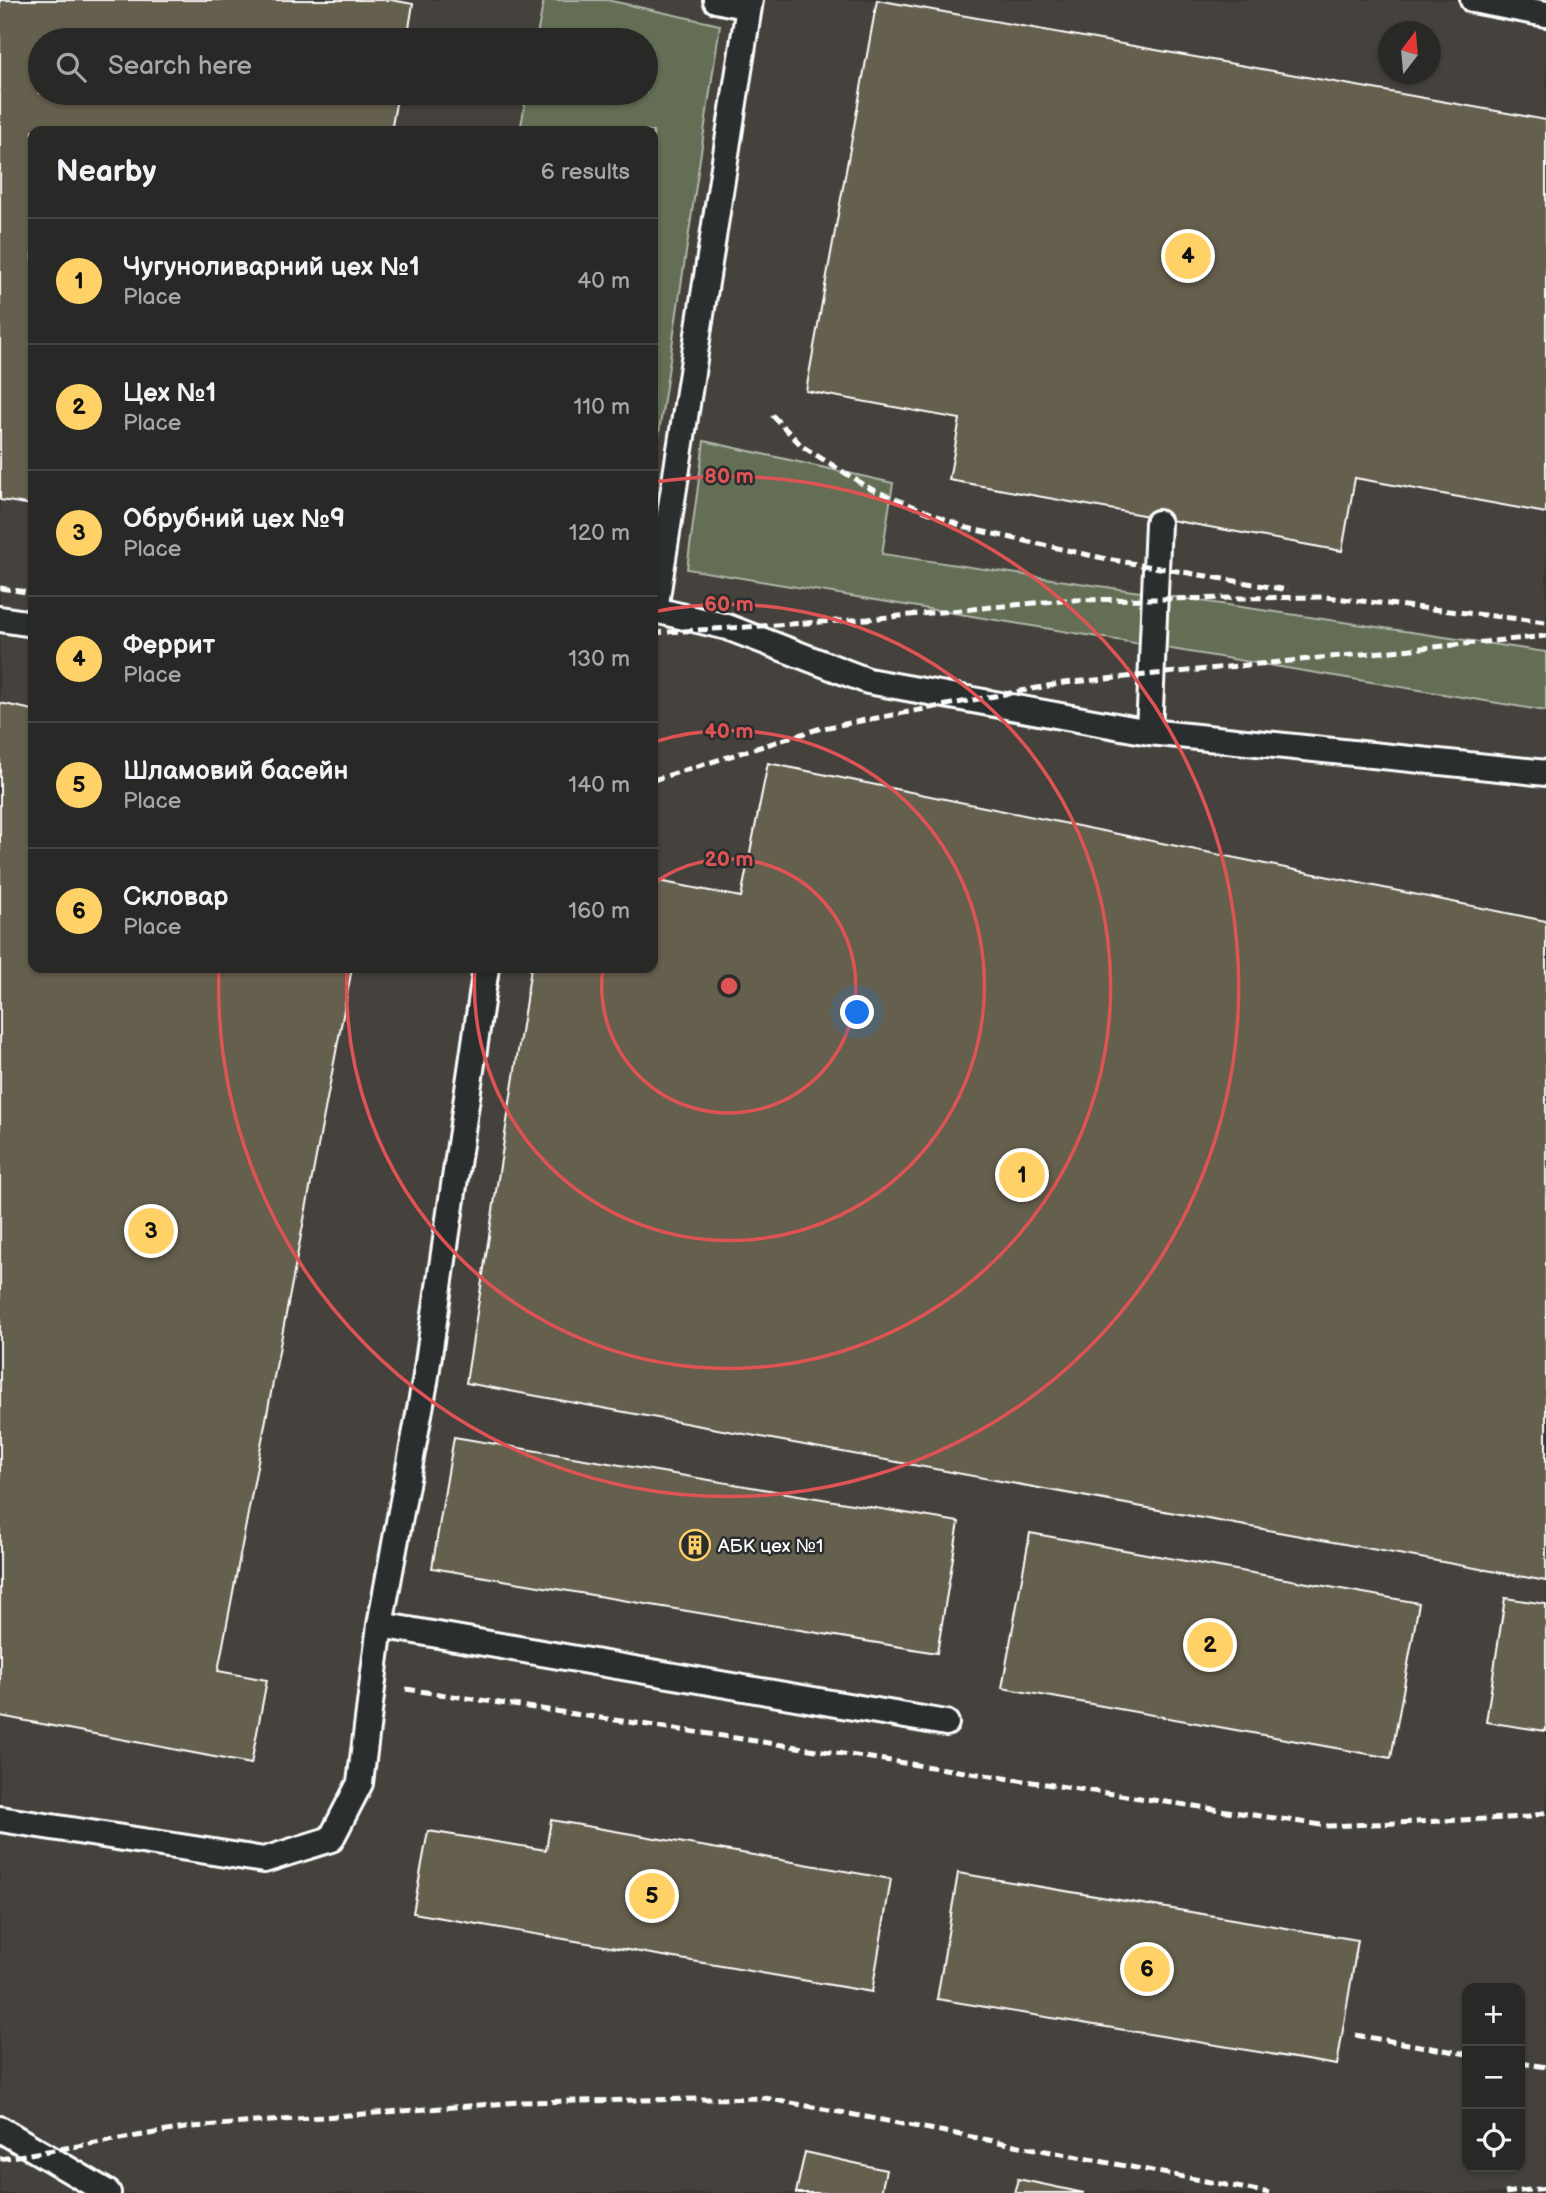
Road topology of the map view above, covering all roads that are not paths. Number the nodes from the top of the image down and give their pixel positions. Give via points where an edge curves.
1 (716, 0) edge
2 (1473, 0) edge
3 (750, 4) edge
4 (1546, 14) edge
5 (1158, 523) dead end
6 (658, 585) edge
7 (658, 611) edge
8 (0, 619) edge
9 (28, 623) edge
10 (1149, 732) junction
11 (1546, 773) edge
12 (485, 973) edge
13 (380, 1625) junction
14 (946, 1723) dead end
15 (0, 1819) edge
16 (0, 2129) edge
17 (108, 2193) edge

1 - 3 lane
2 - 4 lane
3 - 6 lane
5 - 10 lane
7 - 10 lane via 727,627 868,681
8 - 9 lane
10 - 11 lane
12 - 13 lane via 425,1382
13 - 14 lane
13 - 15 lane via 360,1783 331,1839 264,1860
16 - 17 lane

